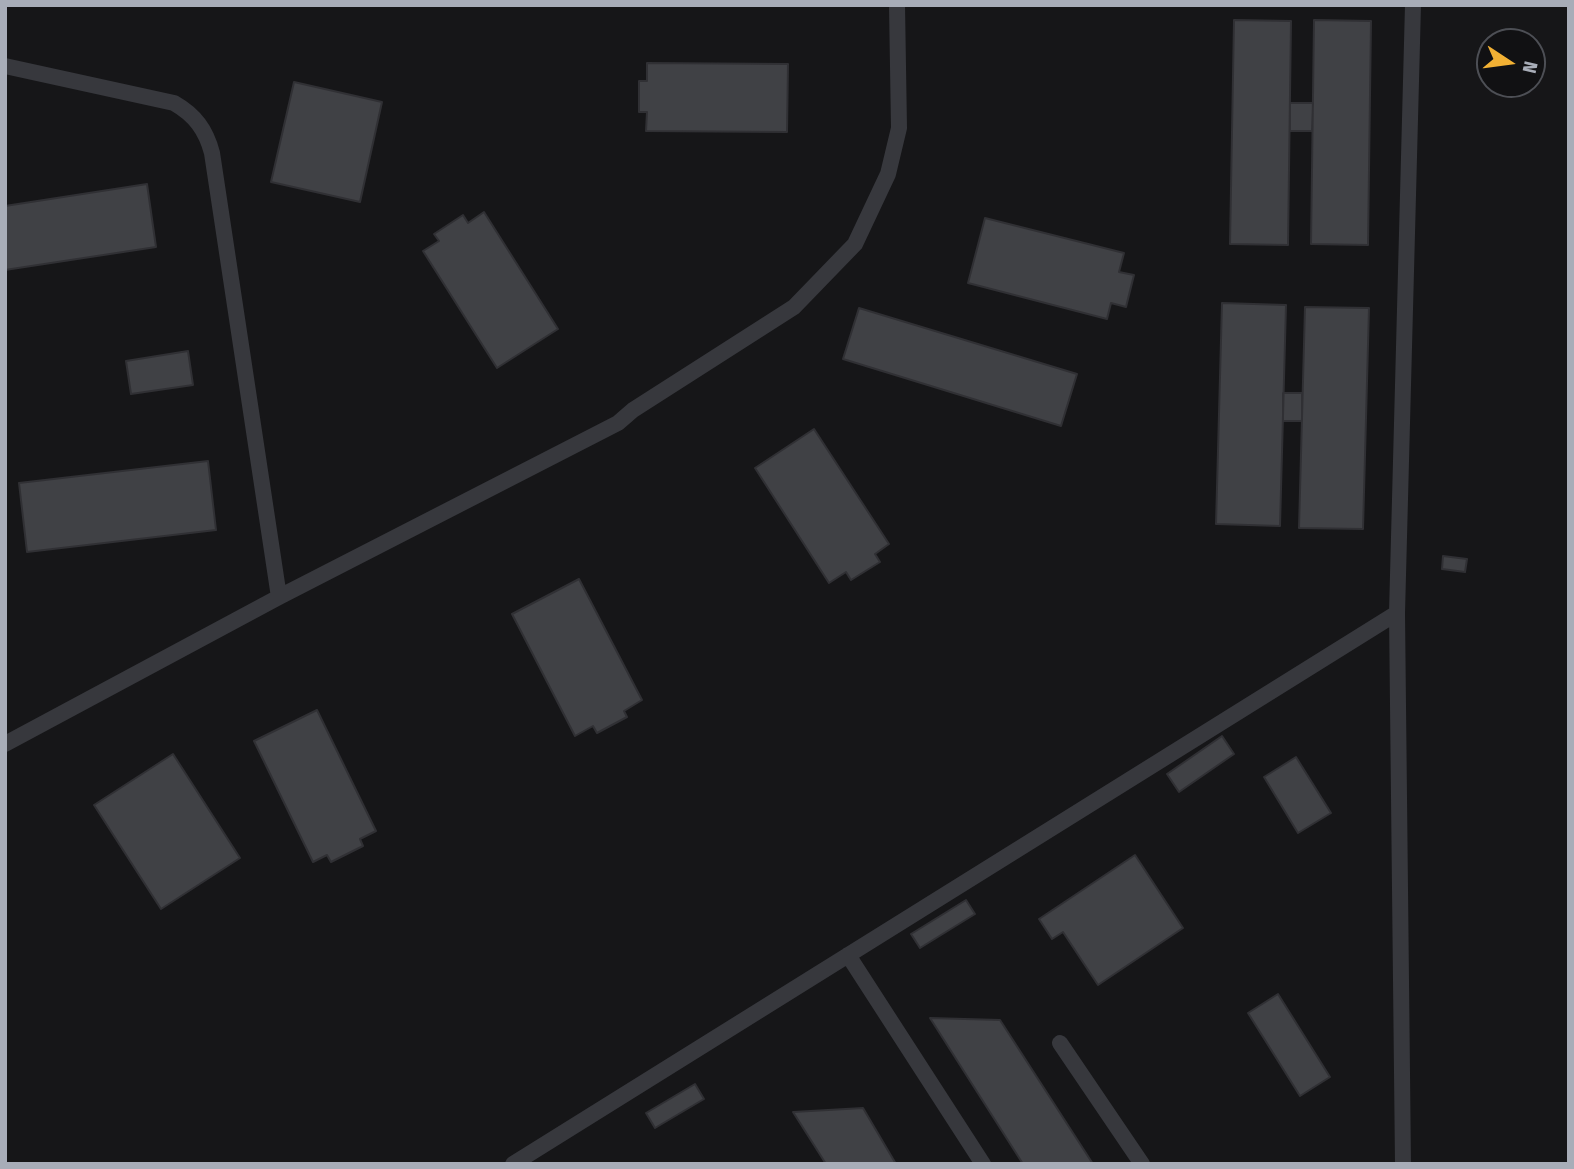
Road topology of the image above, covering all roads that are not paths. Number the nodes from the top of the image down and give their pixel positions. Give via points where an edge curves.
1 (897, 5) edge
2 (1413, 5) edge
3 (5, 66) edge
4 (279, 597) junction
5 (1397, 613) junction
6 (5, 744) edge
7 (848, 955) junction
8 (1060, 1043) dead end
9 (513, 1164) edge
10 (984, 1164) edge
11 (1142, 1164) edge
12 (1403, 1164) edge

1 - 4 lane via 899,128 888,174 855,244 794,307 618,422
2 - 5 lane
3 - 4 lane via 174,103 203,129 212,153
4 - 6 lane
5 - 7 lane
5 - 12 lane
7 - 9 lane
7 - 10 lane
8 - 11 lane

